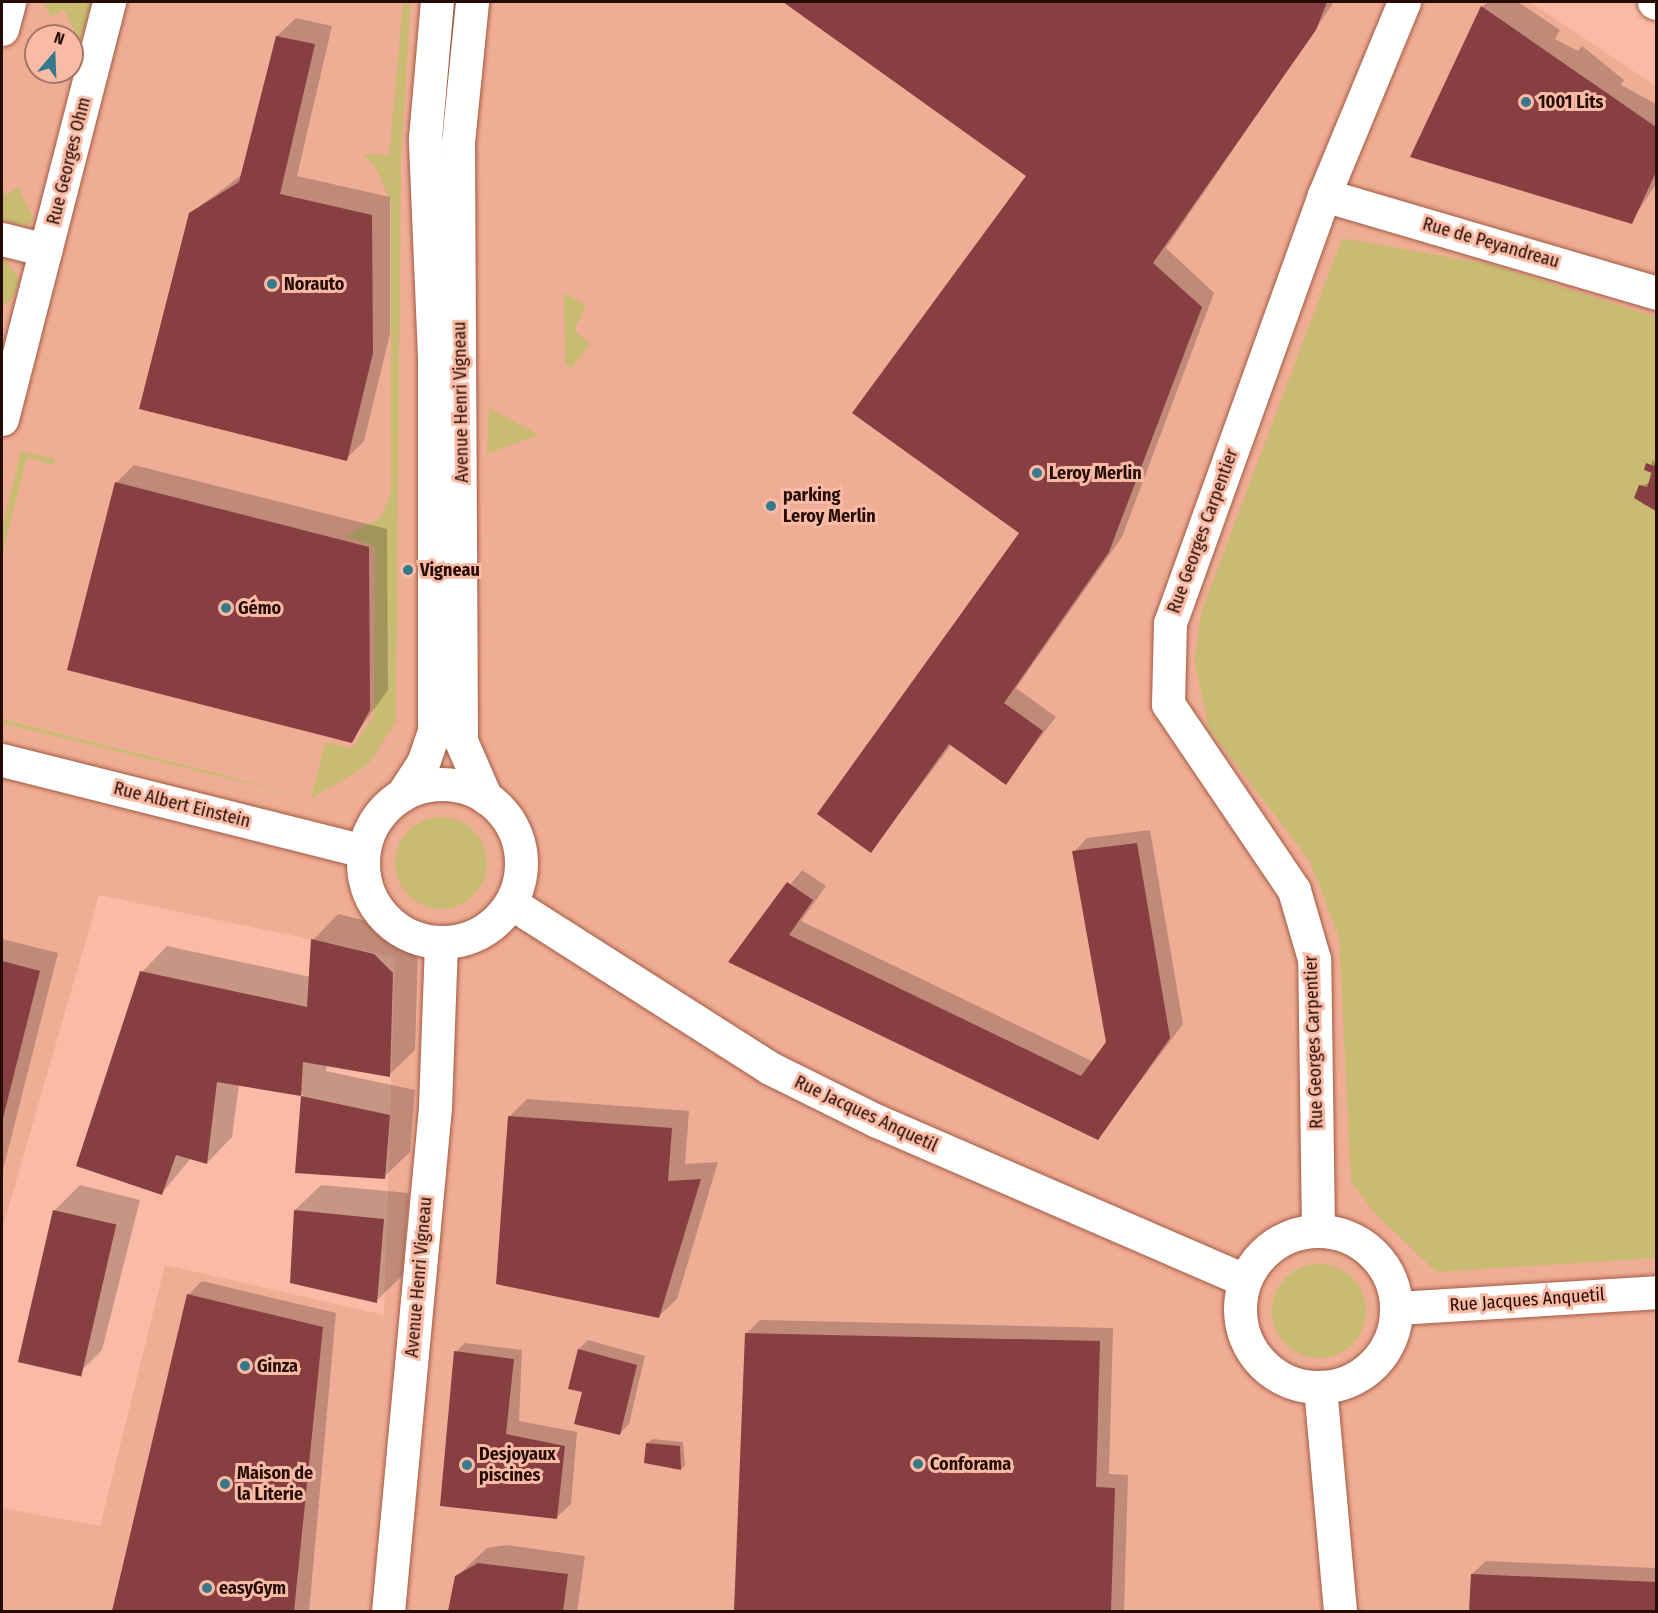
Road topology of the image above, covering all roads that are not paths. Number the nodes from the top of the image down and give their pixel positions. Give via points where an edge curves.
1 (9, 2) edge
2 (109, 2) edge
3 (436, 2) edge
4 (472, 2) edge
5 (1404, 2) edge
6 (2, 30) edge
7 (1324, 195) junction
8 (2, 239) edge
9 (46, 250) junction
10 (1656, 293) edge
11 (12, 335) edge
12 (2, 418) edge
13 (2, 760) edge
14 (402, 795) junction
15 (486, 798) junction
16 (363, 851) junction
17 (511, 903) junction
18 (441, 943) junction
19 (1318, 1230) junction
20 (1245, 1280) junction
21 (1656, 1292) edge
22 (1397, 1308) junction
23 (1320, 1388) junction
24 (388, 1611) edge
25 (1341, 1611) edge

1 - 6 street
2 - 9 street, Rue Georges Ohm
3 - 14 street, Avenue Henri Vigneau via 425,138 434,357 434,731 423,763
4 - 15 street, Avenue Henri Vigneau via 458,142 461,741
5 - 7 street, Rue Georges Carpentier
7 - 10 street, Rue de Peyandreau
7 - 19 street, Rue Georges Carpentier via 1170,623 1168,704 1294,890 1314,958
8 - 9 street, Rue Georges Ohm
9 - 11 street, Rue Georges Ohm
11 - 12 street, Rue Georges Ohm
13 - 16 street, Rue Albert Einstein
14 - 15 street, Avenue Henri Vigneau via 445,784
14 - 16 street, Avenue Henri Vigneau via 383,809
15 - 17 street, Avenue Henri Vigneau via 516,834 520,880
16 - 18 street, Avenue Henri Vigneau via 364,878 373,903 391,925 414,938
17 - 18 street, Avenue Henri Vigneau via 482,932
17 - 20 street, Rue Jacques Anquetil via 770,1068 877,1122
18 - 24 street, Avenue Henri Vigneau via 435,1107
19 - 20 street via 1290,1235 1265,1250
19 - 22 street via 1364,1245 1384,1265
20 - 23 street via 1239,1308 1243,1334 1256,1356 1291,1383
21 - 22 street, Rue Jacques Anquetil
22 - 23 street via 1392,1337 1380,1357 1346,1383
23 - 25 street

